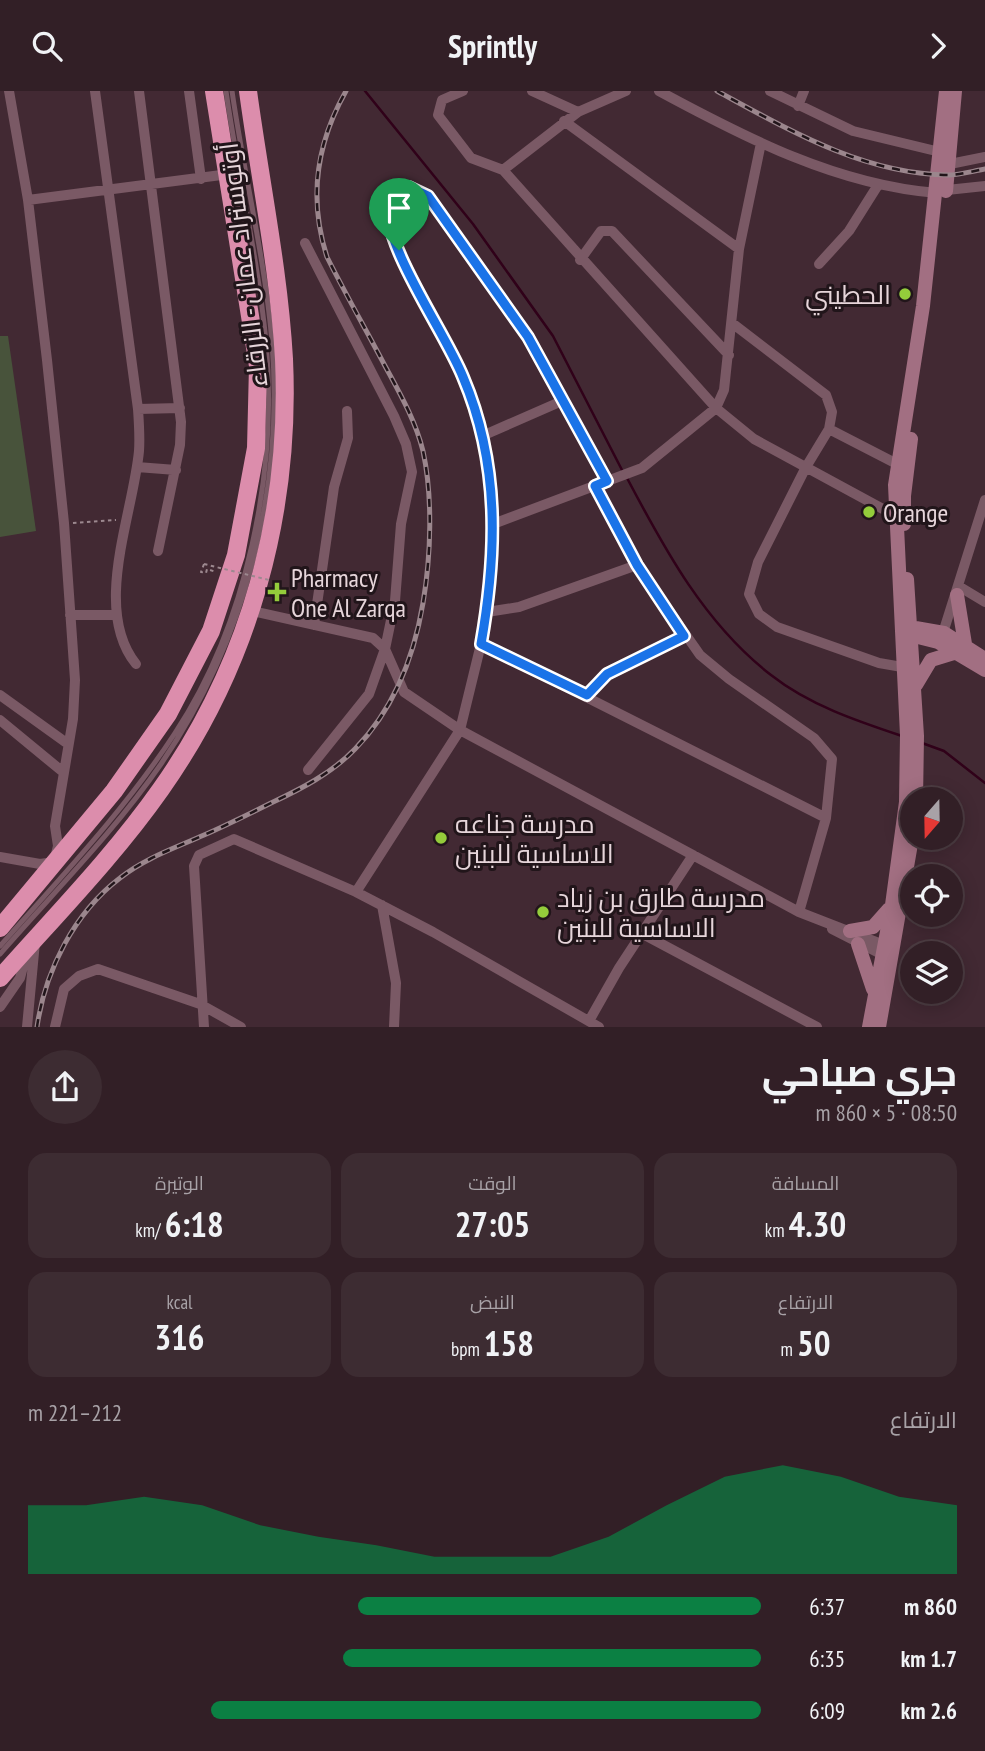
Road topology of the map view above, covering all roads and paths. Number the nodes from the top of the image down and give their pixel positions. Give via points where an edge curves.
1 (9, 91) edge
2 (95, 91) edge
3 (139, 91) edge
4 (189, 91) edge
5 (214, 91) edge
6 (226, 91) edge
7 (232, 91) edge
8 (248, 91) edge
9 (463, 91) edge
10 (532, 91) edge
11 (626, 91) edge
12 (659, 91) edge
13 (770, 91) edge
14 (804, 91) edge
15 (946, 91) edge
16 (955, 91) edge
17 (797, 106) junction
18 (578, 112) junction
19 (564, 121) junction
20 (761, 143) junction
21 (985, 157) edge
22 (945, 158) junction
23 (503, 170) junction
24 (229, 174) junction
25 (201, 179) junction
26 (151, 183) junction
27 (878, 185) junction
28 (985, 186) edge
29 (108, 188) junction
30 (942, 191) junction
31 (28, 200) junction
32 (305, 243) dead end
33 (739, 249) junction
34 (580, 260) junction
35 (819, 264) dead end
36 (732, 323) junction
37 (729, 355) junction
38 (562, 401) junction
39 (180, 408) junction
40 (716, 408) junction
41 (138, 409) junction
42 (346, 411) dead end
43 (829, 429) junction
44 (482, 436) junction
45 (897, 464) junction
46 (137, 467) junction
47 (806, 467) junction
48 (176, 470) junction
49 (607, 481) junction
50 (595, 486) junction
51 (985, 500) edge
52 (894, 515) junction
53 (982, 517) edge
54 (128, 519) junction
55 (64, 523) junction
56 (493, 524) junction
57 (158, 551) dead end
58 (637, 565) junction
59 (207, 569) dead end
60 (269, 580) dead end
61 (958, 591) junction
62 (985, 602) edge
63 (252, 611) junction
64 (487, 612) junction
65 (70, 615) junction
66 (117, 615) junction
67 (314, 625) junction
68 (906, 631) junction
69 (684, 636) junction
70 (941, 638) junction
71 (481, 644) junction
72 (961, 648) junction
73 (386, 649) junction
74 (985, 659) edge
75 (136, 664) dead end
76 (902, 667) junction
77 (985, 670) edge
78 (914, 690) junction
79 (0, 695) edge
80 (587, 695) junction
81 (0, 720) edge
82 (460, 730) junction
83 (912, 735) junction
84 (68, 744) junction
85 (912, 755) junction
86 (308, 770) dead end
87 (63, 772) junction
88 (915, 787) edge
89 (826, 818) junction
90 (909, 851) edge
91 (693, 855) junction
92 (0, 857) edge
93 (54, 862) junction
94 (356, 892) junction
95 (382, 905) junction
96 (892, 905) junction
97 (799, 912) junction
98 (0, 928) edge
99 (641, 933) junction
100 (854, 937) junction
101 (31, 943) junction
102 (0, 946) edge
103 (888, 952) junction
104 (0, 954) edge
105 (0, 978) edge
106 (874, 995) junction
107 (200, 1004) junction
108 (0, 1007) edge
109 (589, 1021) junction
110 (27, 1027) edge
111 (55, 1027) edge
112 (204, 1027) edge
113 (241, 1027) edge
114 (394, 1027) edge
115 (599, 1027) edge
116 (817, 1027) edge
117 (869, 1027) edge
118 (879, 1027) edge

1 - 31 street
2 - 29 street
3 - 26 street
4 - 25 street
5 - 24 highway, أوتوستراد عمان - الزرقاء
6 - 102 lane via 268,370 263,486 248,558 214,659 177,731 122,806
7 - 104 lane via 272,341 271,461 256,552 218,663 178,738 119,818
8 - 63 highway, أوتوستراد عمان - الزرقاء via 282,330 285,384 276,505
9 - 23 street via 442,100 438,115 471,158
10 - 18 street
11 - 18 street
12 - 20 street
13 - 17 street
14 - 17 street
15 - 22 main road
16 - 22 main road
17 - 22 street via 853,131
18 - 19 street
19 - 23 street
19 - 33 street
20 - 27 street
20 - 33 street
21 - 22 street
22 - 30 main road
23 - 34 street
24 - 25 street
24 - 93 highway, أوتوستراد عمان - الزرقاء via 256,341 258,390 253,477 236,555 211,631 185,686 131,769
25 - 26 street
26 - 29 street
26 - 39 street
27 - 30 street
27 - 35 street via 849,231
28 - 30 street
29 - 31 street
29 - 41 street
30 - 45 main road
30 - 68 main road via 906,475
31 - 55 street
32 - 73 street via 394,416 411,463
33 - 36 street
34 - 37 street via 601,231 612,230
34 - 40 street
36 - 37 street
36 - 43 street via 826,395 832,412
37 - 40 street
38 - 44 street
38 - 44 street via 528,337 428,196 416,188 403,188 387,202 392,232 464,378
38 - 49 street
39 - 41 street
39 - 48 street
40 - 47 street via 754,439
40 - 49 street via 642,468
41 - 46 street
42 - 67 street via 348,438 334,487
43 - 45 street
43 - 47 street
44 - 56 street via 492,487
45 - 52 main road
46 - 48 street
46 - 54 street
47 - 52 street
47 - 76 street via 758,562 749,594 752,605 777,627
48 - 57 street
49 - 50 street
50 - 56 street
50 - 58 street
51 - 53 street
52 - 68 main road
53 - 61 street
54 - 55 path
54 - 66 street
55 - 65 street
56 - 64 street
58 - 64 street via 519,607
58 - 69 street
59 - 60 path, bridge via 201,572 204,564
61 - 62 street
61 - 70 street
61 - 72 main road
63 - 67 street
63 - 101 highway, أوتوستراد عمان - الزرقاء via 216,694 175,768 128,832
64 - 71 street
65 - 66 street
65 - 84 street via 75,702
66 - 75 street via 122,641
67 - 73 street via 373,638
68 - 70 main road
68 - 76 main road
68 - 78 main road
69 - 80 street via 607,674
69 - 89 street via 729,679 825,748 833,768
70 - 72 main road
71 - 80 street
71 - 82 street
72 - 74 main road
72 - 77 main road
72 - 78 main road via 931,660
73 - 82 street via 404,692
73 - 86 street via 369,694
76 - 83 main road
78 - 83 main road
79 - 84 street
80 - 89 street
81 - 87 street
82 - 91 street
82 - 94 street
83 - 85 main road
84 - 87 street
85 - 88 main road
85 - 96 main road
87 - 93 street
89 - 97 street
90 - 103 main road
91 - 97 street
91 - 99 street
92 - 93 street
93 - 98 highway, أوتوستراد عمان - الزرقاء
94 - 95 street
94 - 107 street via 237,839 199,855 194,871
95 - 109 street
95 - 114 street via 396,983
96 - 100 main road via 873,927
96 - 103 main road
97 - 100 street
99 - 109 street
99 - 116 street
100 - 103 street
100 - 106 main road
101 - 105 highway, أوتوستراد عمان - الزرقاء
101 - 108 street via 20,978
101 - 110 street
103 - 106 main road
103 - 118 main road
106 - 117 main road
107 - 111 street via 99,969 64,989
107 - 112 street
107 - 113 street
109 - 115 street

